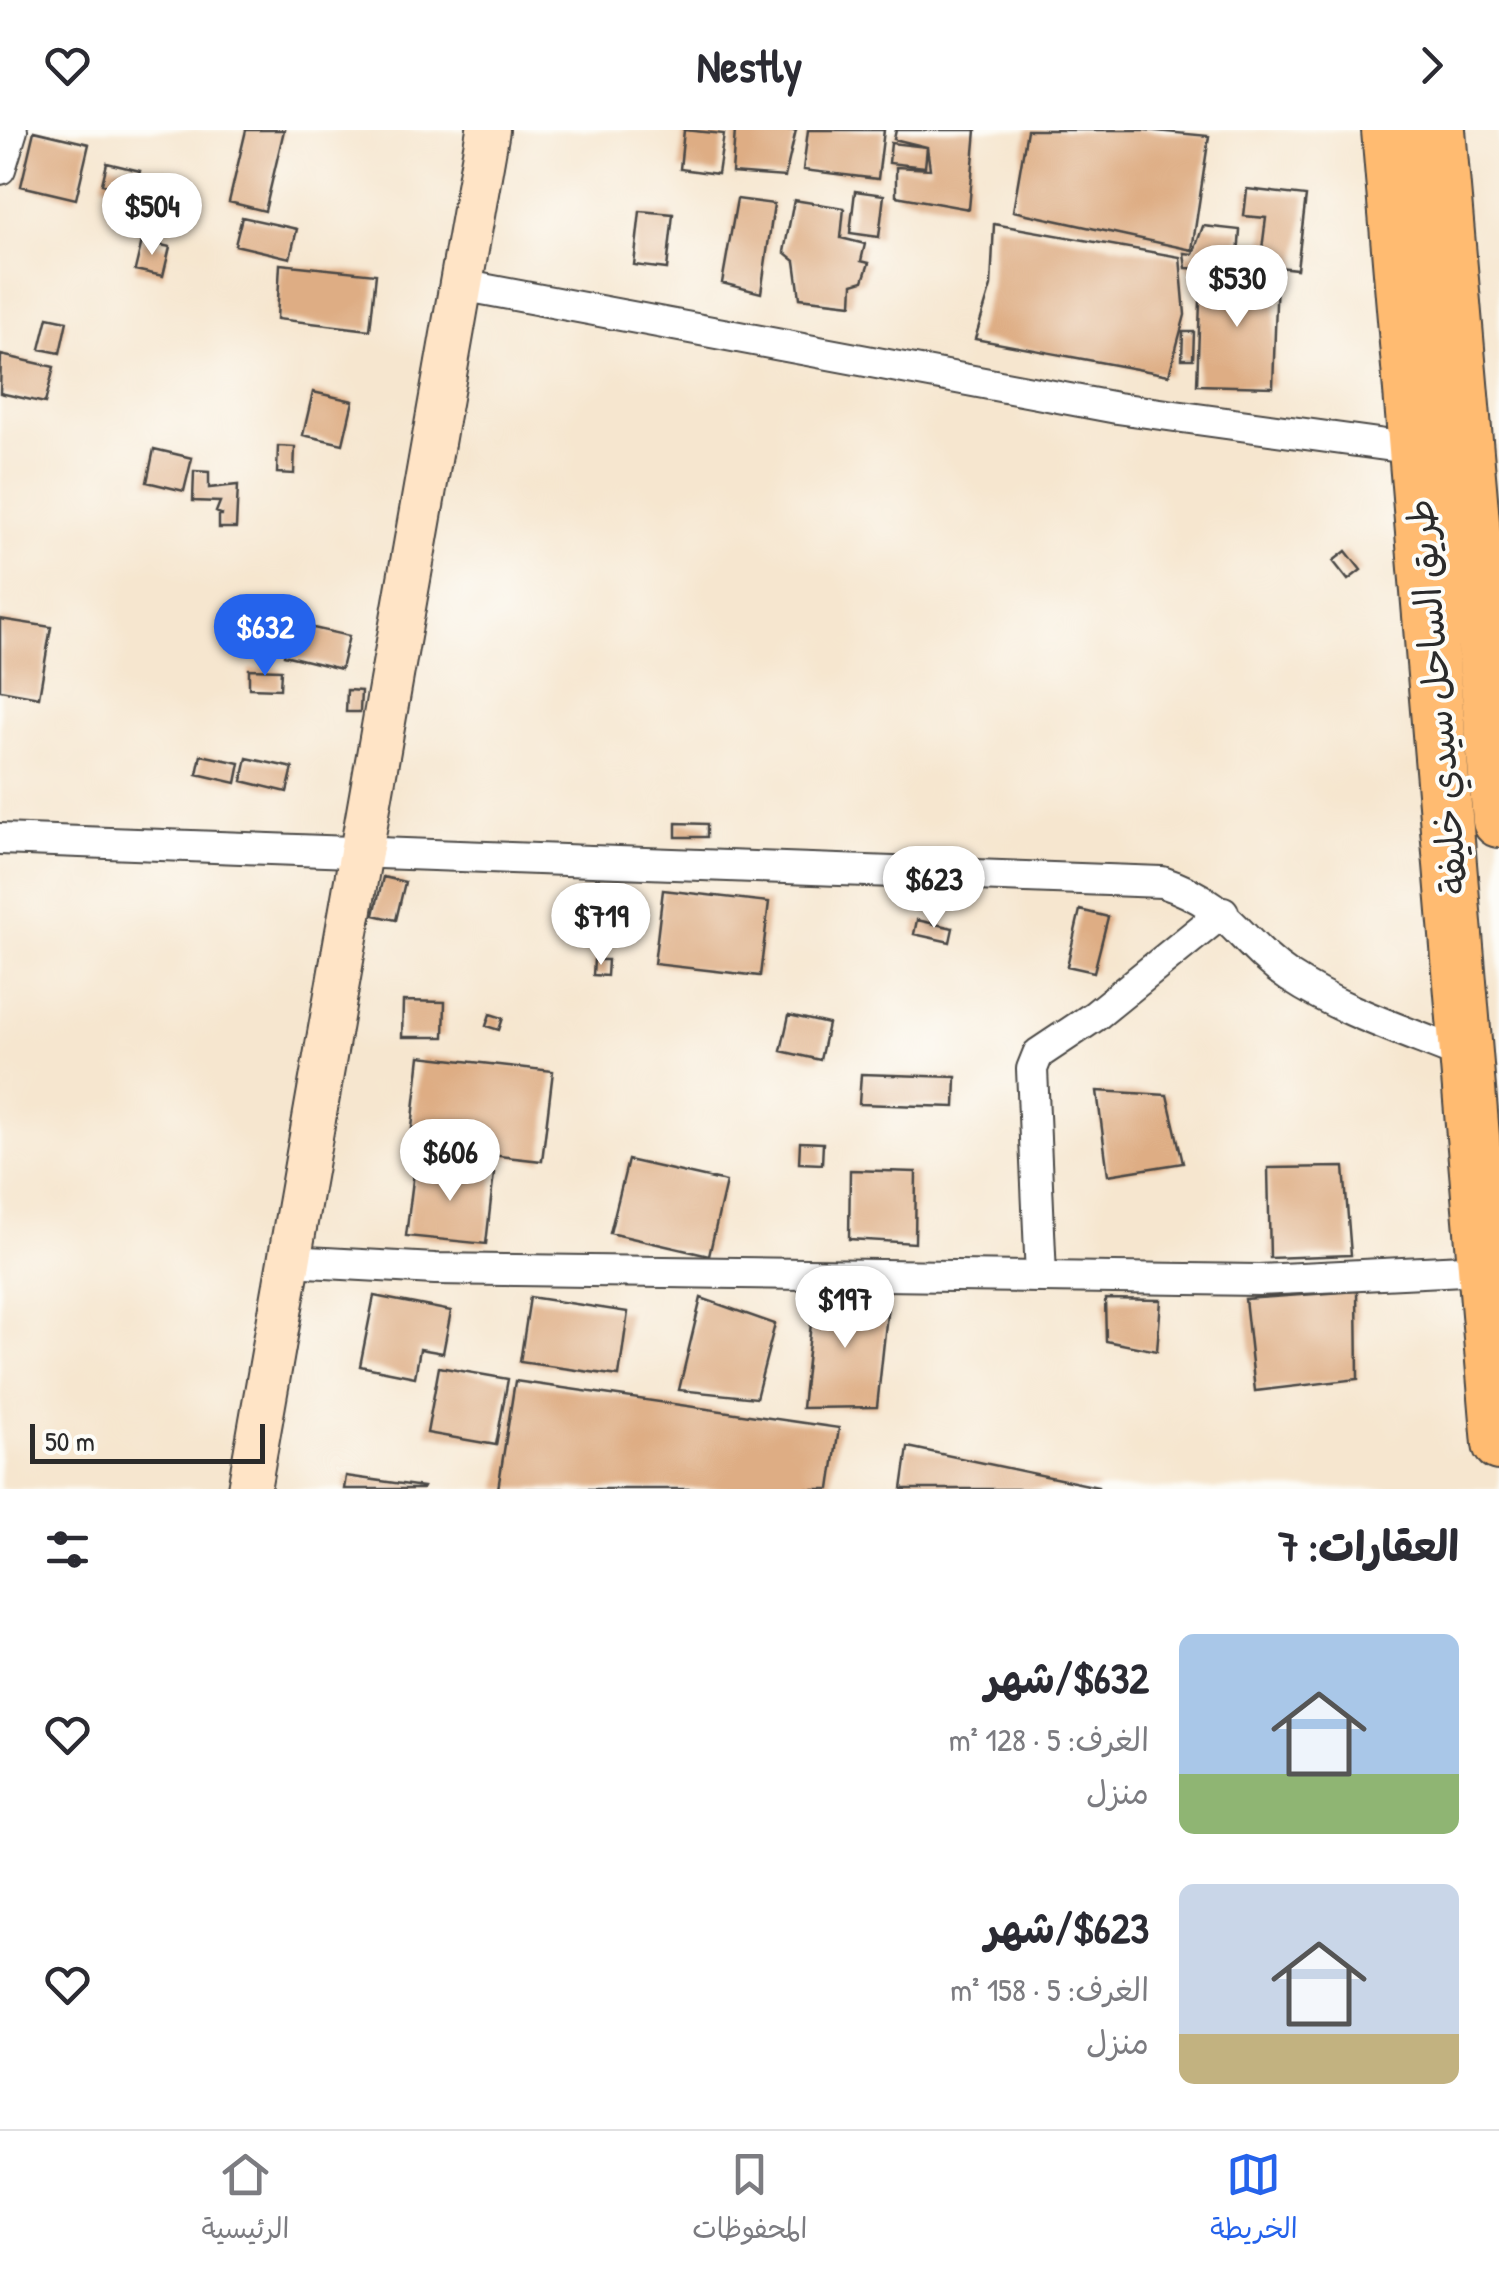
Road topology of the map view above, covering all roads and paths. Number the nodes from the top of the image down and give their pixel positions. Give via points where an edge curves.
1 (12, 130) edge
2 (488, 130) edge
3 (1386, 130) edge
4 (1439, 130) edge
5 (0, 169) edge
6 (461, 284) junction
7 (1416, 449) junction
8 (1499, 821) edge
9 (0, 839) edge
10 (362, 851) junction
11 (1223, 912) junction
12 (1466, 1056) junction
13 (290, 1261) junction
14 (1484, 1269) junction
15 (1041, 1277) junction
16 (1499, 1444) edge
17 (249, 1489) edge

1 - 5 street
2 - 6 street
3 - 7 highway, طريق الساحل سيدي خليفة
4 - 8 highway
6 - 7 street via 1118,408
6 - 10 street
7 - 12 highway, طريق الساحل سيدي خليفة
9 - 10 street
10 - 11 street via 1162,882 1198,894
10 - 13 street
11 - 12 street via 1292,978
11 - 15 street via 1038,1054 1032,1069
12 - 14 highway, طريق الساحل سيدي خليفة
13 - 15 street
13 - 17 street
14 - 15 street via 1259,1280
14 - 16 highway, طريق الساحل سيدي خليفة

